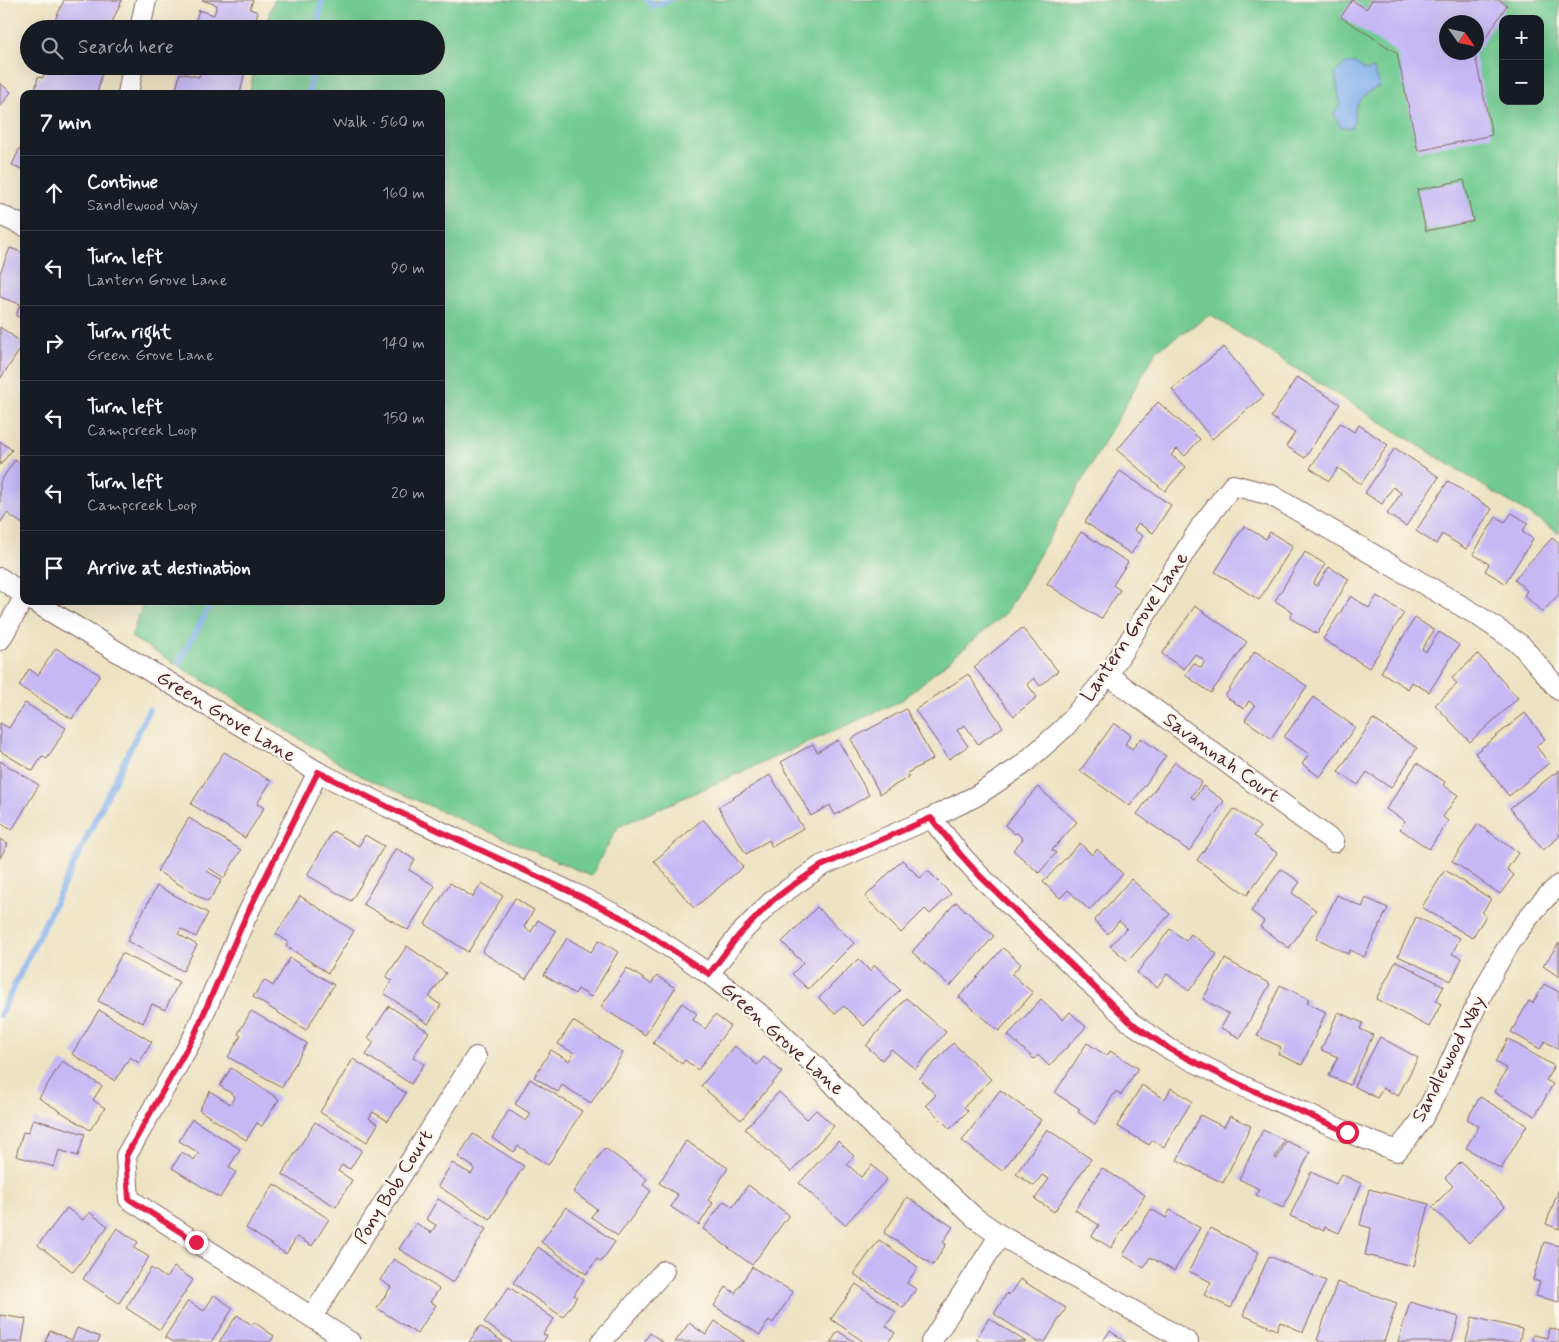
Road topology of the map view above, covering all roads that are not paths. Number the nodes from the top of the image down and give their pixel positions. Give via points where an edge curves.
1 (146, 0) edge
2 (142, 20) edge
3 (131, 75) edge
4 (129, 90) edge
5 (0, 215) edge
6 (20, 224) edge
7 (0, 578) edge
8 (20, 594) edge
9 (20, 604) edge
10 (40, 605) edge
11 (0, 640) edge
12 (1108, 676) junction
13 (1559, 690) edge
14 (318, 772) junction
15 (931, 818) junction
16 (1334, 842) dead end
17 (1559, 885) edge
18 (709, 974) junction
19 (476, 1057) dead end
20 (1000, 1235) junction
21 (664, 1271) dead end
22 (312, 1317) junction
23 (350, 1342) edge
24 (601, 1342) edge
25 (931, 1342) edge
26 (1188, 1342) edge

1 - 2 street
3 - 4 street
5 - 6 street
7 - 8 street
9 - 11 street
10 - 14 street, Green Grove Lane
12 - 13 street, Lantern Grove Lane via 1201,526 1233,485 1271,495 1477,615 1521,645
12 - 15 street, Lantern Grove Lane via 1064,728 1021,766 976,796
12 - 16 street, Savannah Court
14 - 18 street, Green Grove Lane via 628,921
14 - 22 street via 246,916 194,1036 126,1156 129,1199
15 - 17 street, Sandlewood Way via 980,876 1130,1022 1171,1050 1245,1087 1397,1151 1424,1116 1490,977 1520,927
15 - 18 street, Lantern Grove Lane via 821,866 789,888 739,935
18 - 20 street, Green Grove Lane via 771,1024 876,1129 974,1217
19 - 22 street, Pony Bob Court
20 - 25 street
20 - 26 street, Green Grove Lane
21 - 24 street
22 - 23 street

